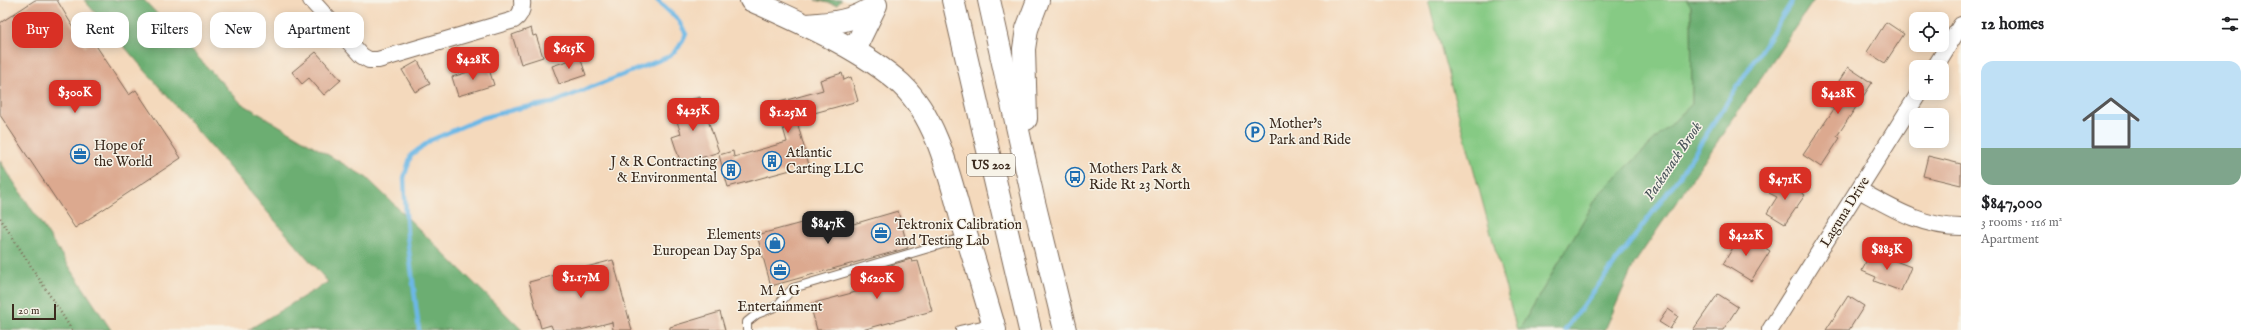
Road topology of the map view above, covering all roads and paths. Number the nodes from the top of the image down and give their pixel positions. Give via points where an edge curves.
1 (311, 0) edge
2 (522, 0) edge
3 (751, 0) edge
4 (954, 0) edge
5 (989, 0) edge
6 (1038, 0) edge
7 (876, 3) edge
8 (806, 25) junction
9 (1961, 25) edge
10 (854, 50) junction
11 (1939, 60) edge
12 (1915, 100) edge
13 (1029, 179) junction
14 (1859, 190) junction
15 (0, 218) edge
16 (1961, 227) edge
17 (967, 237) junction
18 (994, 326) edge
19 (72, 330) edge
20 (747, 330) edge
21 (960, 330) edge
22 (1030, 330) edge
23 (1065, 330) edge
24 (1770, 330) edge

1 - 2 street via 362,56 370,60 378,60 514,20 522,9
3 - 8 main road
4 - 22 main road, US 202
5 - 13 main road, US 202
6 - 13 main road via 1027,29 1024,49
7 - 8 main road via 860,16 836,23
7 - 10 main road
8 - 10 main road
9 - 11 street
10 - 17 main road via 901,84 926,118 945,163
12 - 14 street, Laguna Drive
13 - 23 main road, US 202
14 - 16 street via 1904,215 1925,223
14 - 24 street, Laguna Drive
15 - 19 path
17 - 18 main road
17 - 20 lane via 794,288 777,306 757,314 746,322
18 - 21 lane

